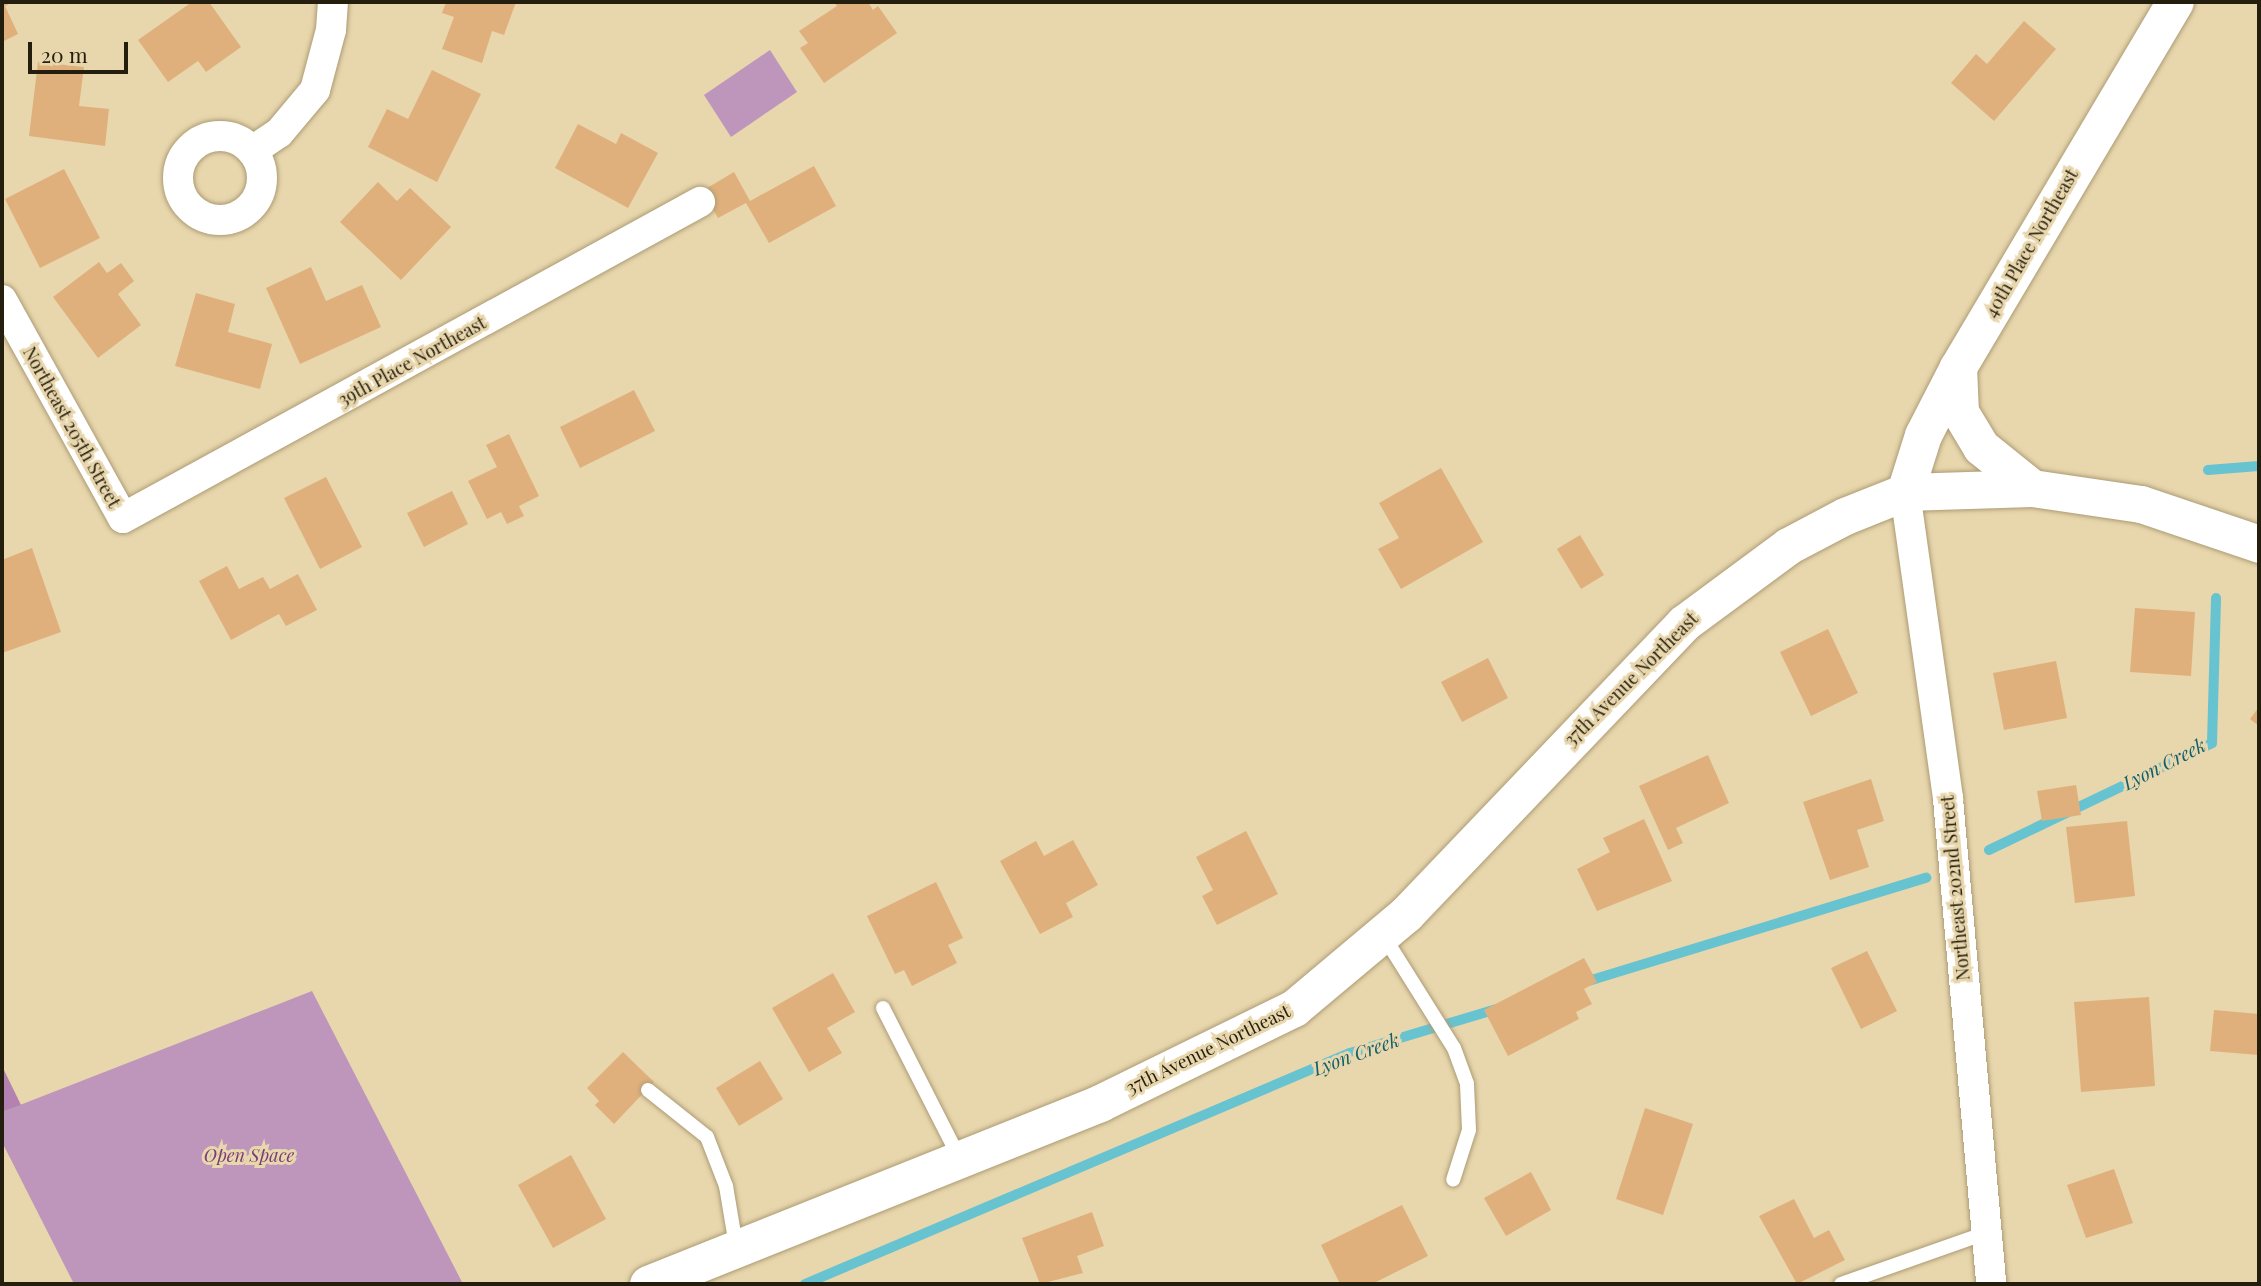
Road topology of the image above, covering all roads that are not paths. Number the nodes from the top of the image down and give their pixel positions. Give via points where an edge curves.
1 (333, 2) edge
2 (2175, 2) edge
3 (252, 151) dead end
4 (700, 202) dead end
5 (2, 300) edge
6 (1958, 367) junction
7 (2032, 488) junction
8 (1905, 492) junction
9 (122, 518) joint
10 (2259, 544) edge
11 (1382, 934) junction
12 (883, 1008) dead end
13 (648, 1090) dead end
14 (960, 1160) junction
15 (1453, 1180) dead end
16 (1986, 1233) junction
17 (737, 1251) junction
18 (648, 1284) edge
19 (1841, 1284) edge
20 (1991, 1284) edge

1 - 3 street via 331,30 315,90 279,133
2 - 6 street, 40th Place Northeast
4 - 9 street, 39th Place Northeast
5 - 9 street, Northeast 205th Street
6 - 7 street via 1960,412 1981,447
6 - 8 street, 40th Place Northeast via 1923,435
7 - 8 street
7 - 10 street via 2141,505
8 - 11 street, 37th Avenue Northeast via 1788,546 1684,623
8 - 16 street, Northeast 202nd Street via 1948,799
11 - 14 street, 37th Avenue Northeast via 1294,1008 1100,1103
11 - 15 lane via 1454,1048 1467,1084 1469,1130
12 - 14 lane
13 - 17 lane via 708,1137 726,1186
14 - 17 street, 37th Avenue Northeast
16 - 19 lane
16 - 20 street, Northeast 202nd Street
17 - 18 street, 37th Avenue Northeast

